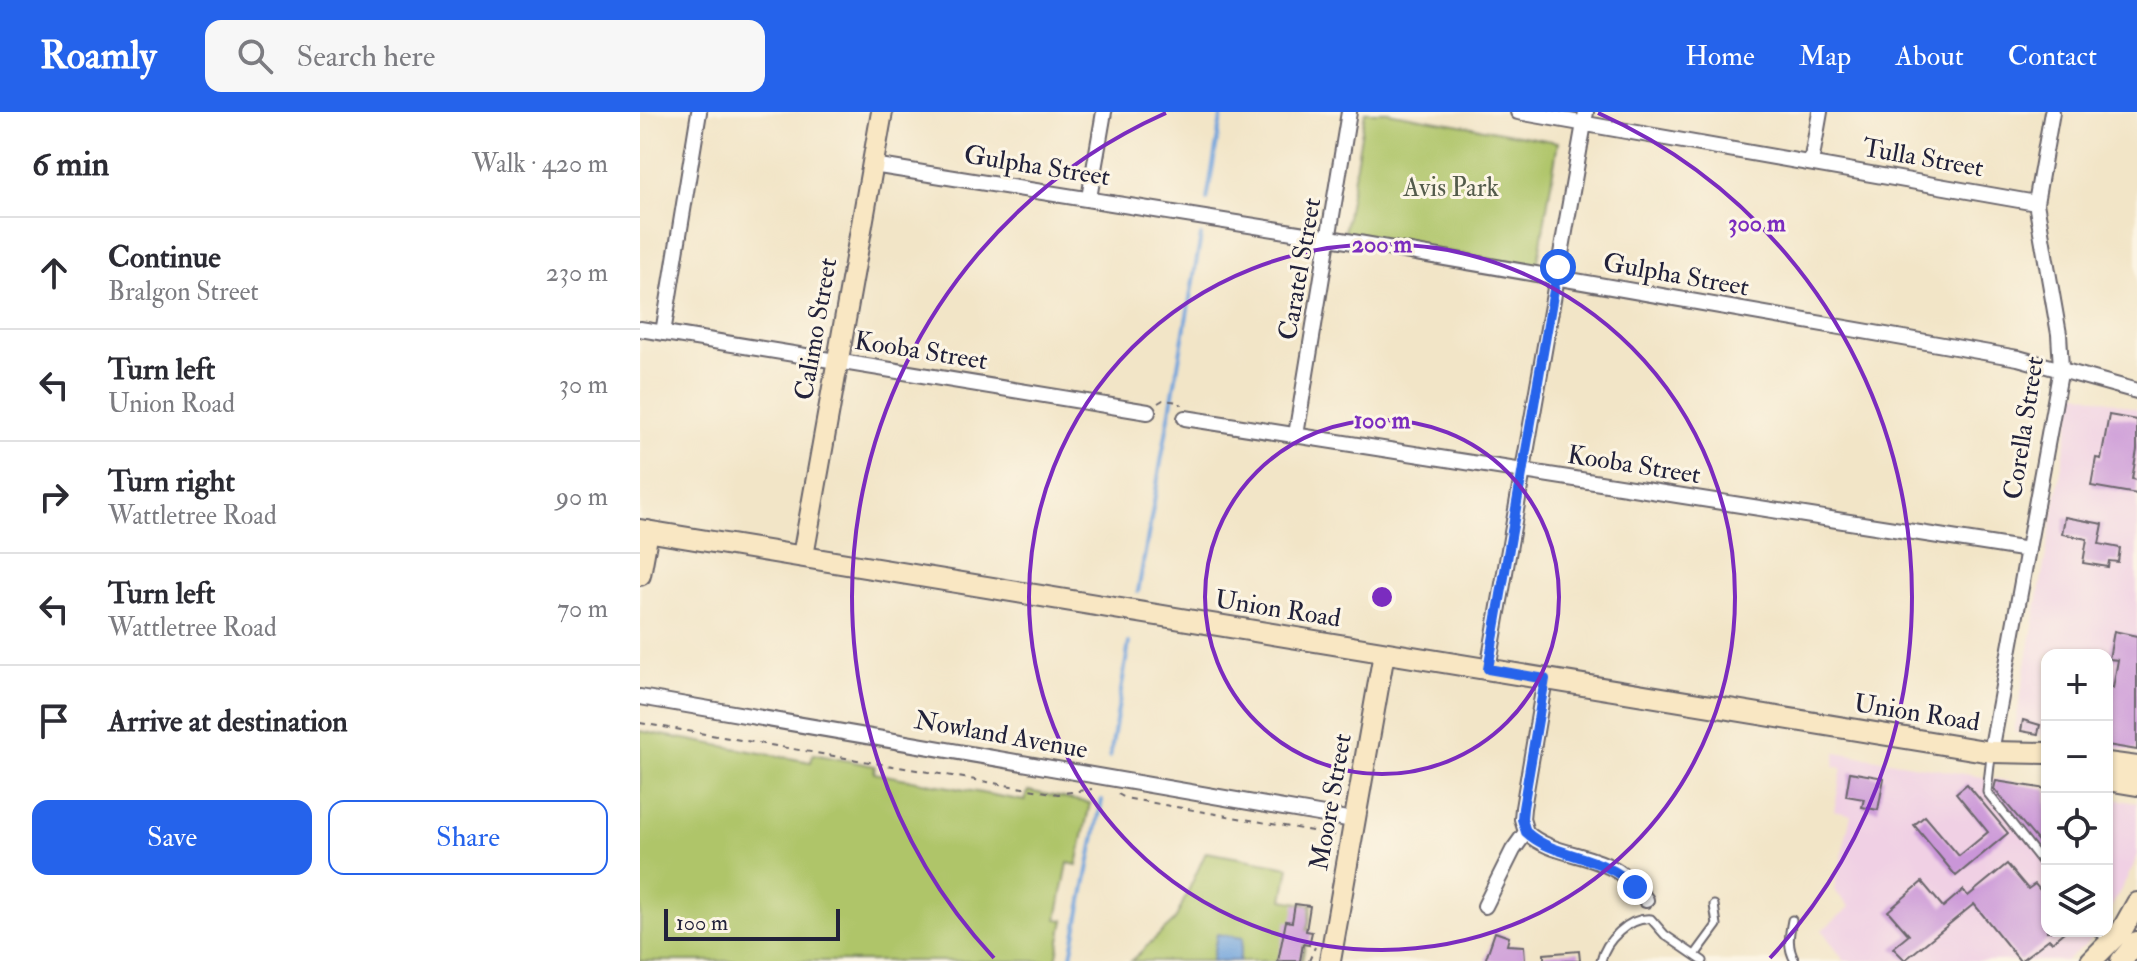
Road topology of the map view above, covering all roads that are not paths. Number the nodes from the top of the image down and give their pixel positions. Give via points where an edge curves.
1 (699, 112) edge
2 (882, 112) edge
3 (1104, 112) edge
4 (1349, 112) edge
5 (1518, 112) edge
6 (1820, 112) edge
7 (2052, 112) edge
8 (1585, 117) edge
9 (1811, 163) junction
10 (873, 165) junction
11 (1089, 198) junction
12 (2036, 203) junction
13 (1330, 238) junction
14 (1556, 278) junction
15 (640, 329) edge
16 (663, 333) junction
17 (837, 362) junction
18 (2061, 368) junction
19 (2137, 391) edge
20 (1148, 412) dead end
21 (1185, 418) dead end
22 (1296, 435) junction
23 (1522, 472) junction
24 (644, 530) edge
25 (2028, 550) junction
26 (803, 556) junction
27 (640, 575) edge
28 (1384, 653) junction
29 (1488, 669) junction
30 (1545, 679) junction
31 (640, 697) edge
32 (1997, 753) junction
33 (2041, 753) edge
34 (2113, 764) edge
35 (2041, 767) edge
36 (2137, 767) edge
37 (2113, 781) edge
38 (2137, 785) edge
39 (1353, 820) junction
40 (1526, 832) junction
41 (2045, 865) edge
42 (1646, 900) dead end
43 (2137, 903) edge
44 (1714, 905) dead end
45 (1485, 906) dead end
46 (1792, 920) dead end
47 (2137, 942) edge
48 (2113, 949) edge
49 (2137, 951) edge
50 (1695, 955) junction
51 (1330, 961) edge
52 (1601, 961) edge
53 (1703, 961) edge
54 (1795, 961) edge
55 (2091, 961) edge

1 - 16 street
2 - 10 main road, Calimo Street
3 - 11 street
4 - 13 street, Caratel Street
5 - 8 street, Tulla Street
6 - 9 street
7 - 12 street, Corella Street
8 - 9 street, Tulla Street
8 - 14 street
9 - 12 street, Tulla Street
10 - 11 street, Gulpha Street
10 - 17 main road, Calimo Street
11 - 13 street, Gulpha Street
12 - 18 street, Corella Street
13 - 14 street, Gulpha Street
13 - 22 street, Caratel Street
14 - 18 street, Gulpha Street
14 - 23 street
15 - 16 street, Kooba Street
16 - 17 street, Kooba Street
17 - 20 street, Kooba Street
17 - 26 main road, Calimo Street
18 - 19 street, Gulpha Street
18 - 25 street, Corella Street
21 - 22 street, Kooba Street
22 - 23 street, Kooba Street
23 - 25 street, Kooba Street
23 - 29 street
24 - 26 main road, Union Road
24 - 27 main road
25 - 32 street, Corella Street
26 - 28 main road, Union Road
28 - 29 main road, Union Road
28 - 39 main road, Moore Street
29 - 30 main road, Union Road
30 - 32 main road, Union Road
30 - 40 street via 1523,808
31 - 39 street, Nowland Avenue
32 - 33 main road, Union Road
32 - 35 main road, Union Road
32 - 41 lane via 1987,792
34 - 36 main road
37 - 38 main road
39 - 51 main road, Moore Street
40 - 42 street via 1612,867
40 - 45 street
43 - 48 main road
44 - 50 lane via 1717,925
46 - 54 lane via 1788,936
47 - 48 main road
48 - 49 main road
48 - 55 main road
50 - 52 lane via 1651,919 1642,918 1606,943
50 - 53 lane

